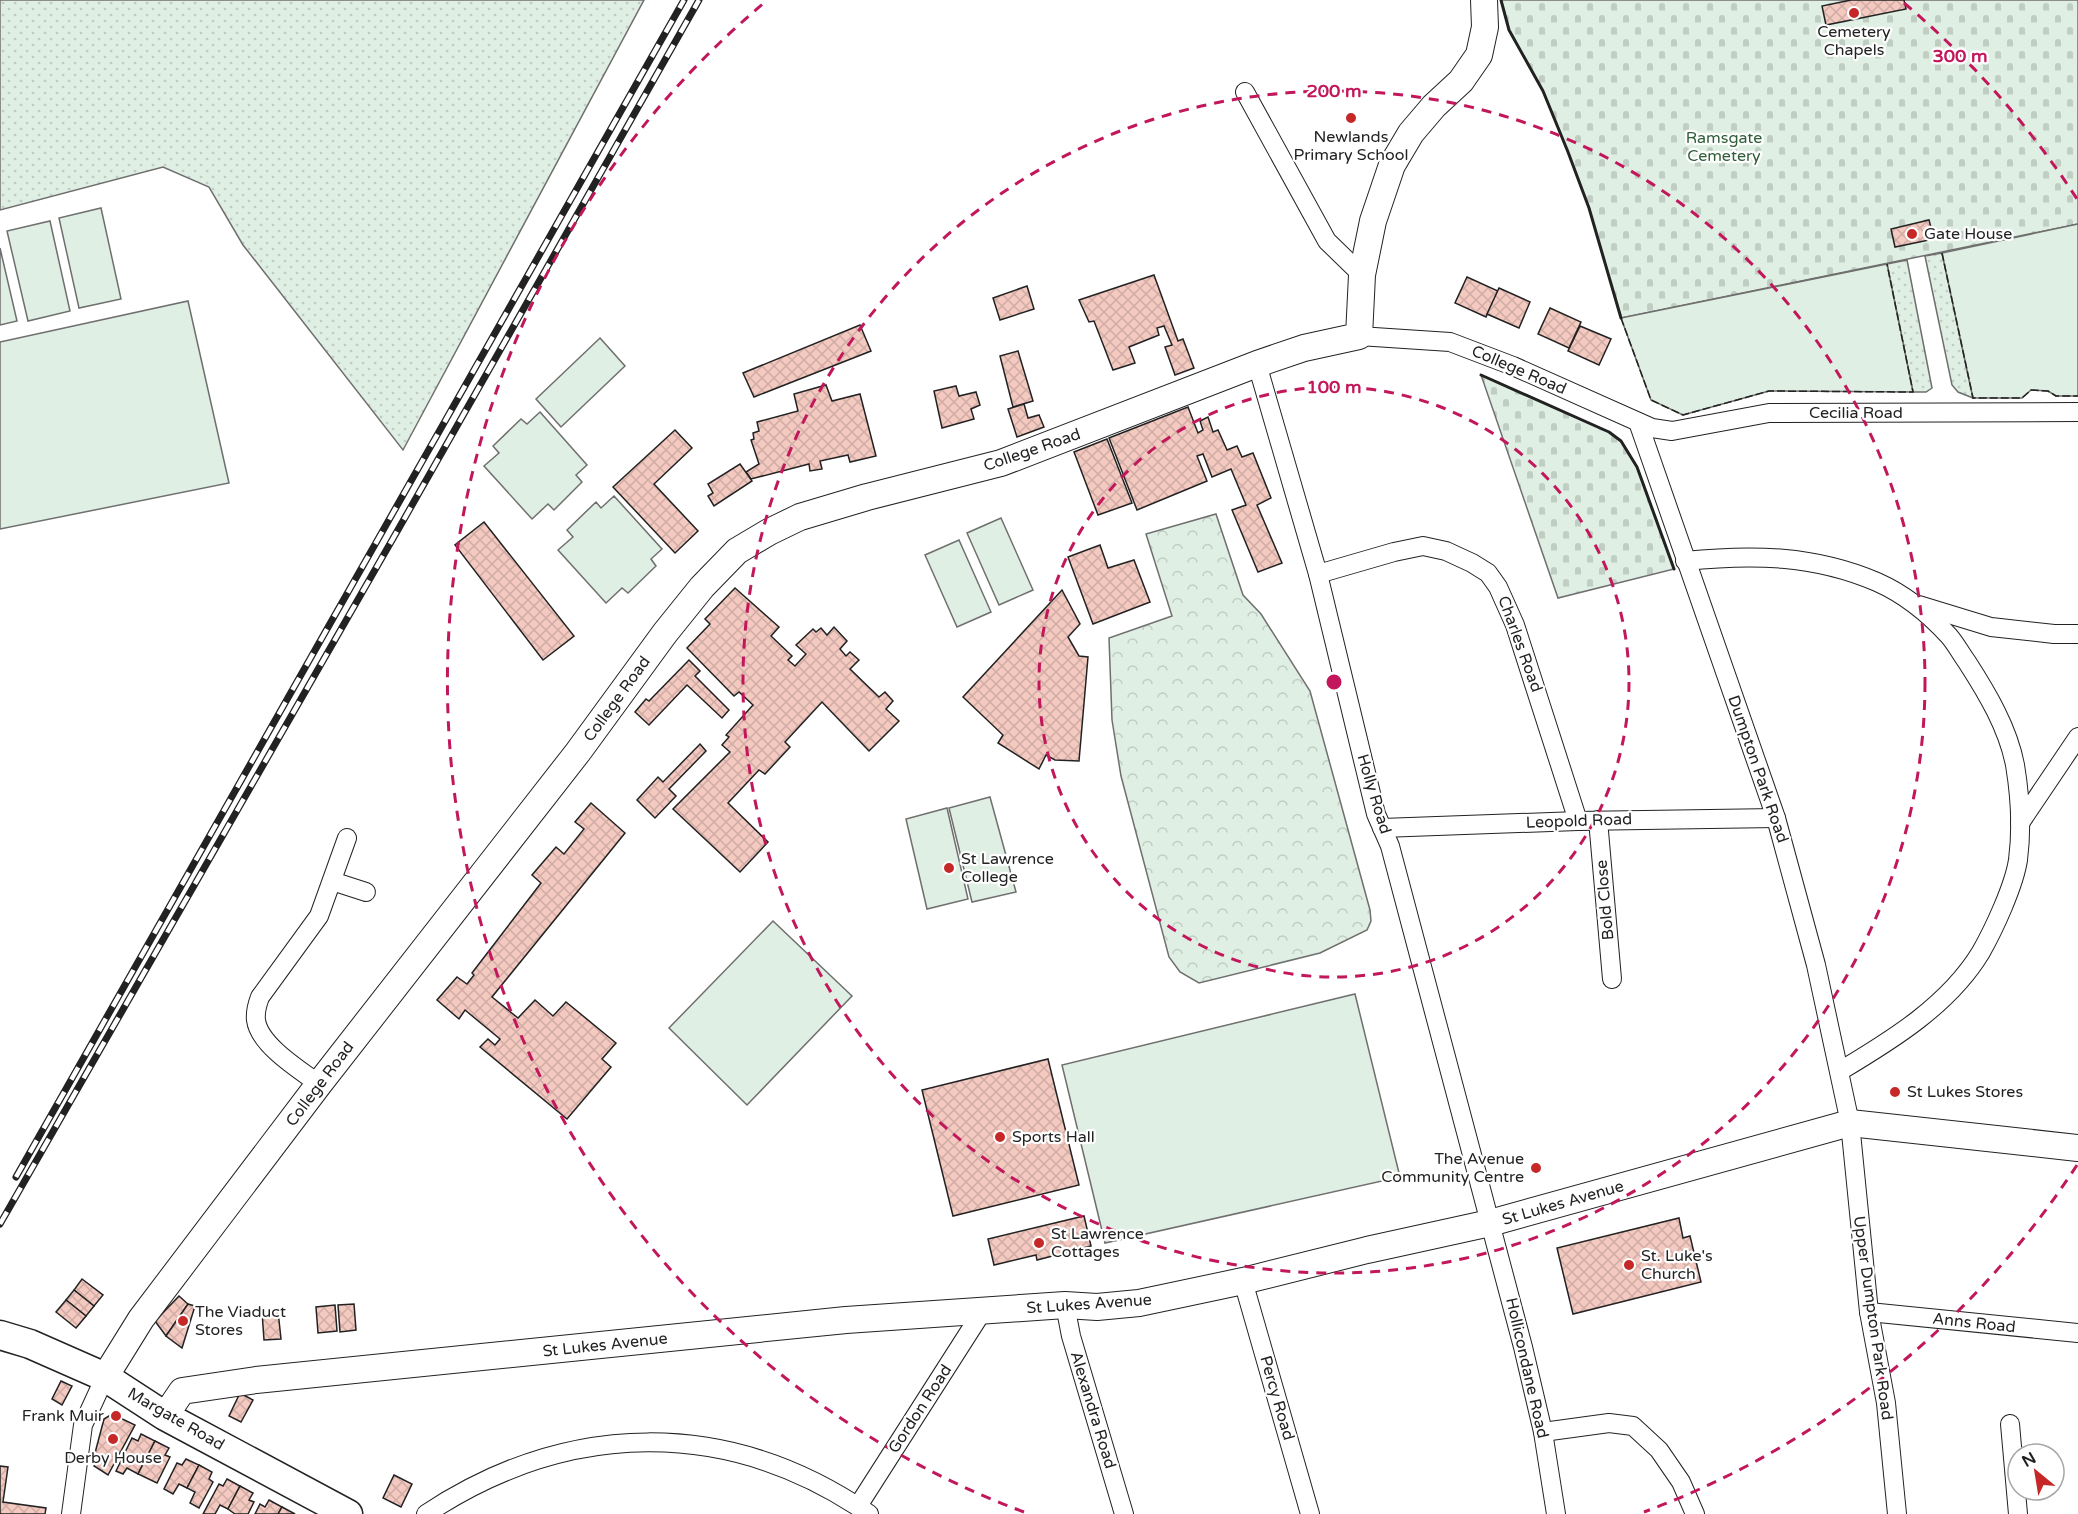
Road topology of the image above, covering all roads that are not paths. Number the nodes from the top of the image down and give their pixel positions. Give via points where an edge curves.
1 (1484, 0) edge
2 (1245, 92) dead end
3 (1362, 275) junction
4 (1359, 336) junction
5 (1257, 364) junction
6 (2078, 412) edge
7 (1638, 422) junction
8 (1685, 561) junction
9 (1318, 574) junction
10 (1914, 603) junction
11 (2078, 634) edge
12 (2078, 736) edge
13 (1776, 818) junction
14 (1578, 820) junction
15 (1598, 820) junction
16 (2020, 823) junction
17 (1382, 828) junction
18 (347, 838) dead end
19 (332, 881) junction
20 (366, 892) dead end
21 (1612, 979) dead end
22 (1840, 1071) junction
23 (319, 1084) junction
24 (1850, 1123) junction
25 (2078, 1148) edge
26 (1490, 1223) junction
27 (1243, 1281) junction
28 (1065, 1305) junction
29 (982, 1312) junction
30 (1869, 1312) junction
31 (2078, 1333) edge
32 (0, 1335) edge
33 (105, 1377) junction
34 (165, 1416) junction
35 (2010, 1424) dead end
36 (1543, 1432) junction
37 (2013, 1442) edge
38 (864, 1510) edge
39 (71, 1514) edge
40 (348, 1514) edge
41 (426, 1514) edge
42 (1124, 1514) edge
43 (1310, 1514) edge
44 (1556, 1514) edge
45 (1695, 1514) edge
46 (1897, 1514) edge

1 - 3 street via 1485,27 1479,55 1461,81 1411,133 1392,165 1373,220
2 - 3 street via 1327,241
3 - 4 street
4 - 5 street, College Road
4 - 7 street, College Road via 1450,342
5 - 9 street, Holly Road
5 - 23 street, College Road via 1001,463 800,518 738,551 665,633 573,758
6 - 7 street, Cecilia Road via 1769,413 1672,431
7 - 8 street, Dumpton Park Road
8 - 10 street via 1724,557 1799,559 1878,582
8 - 13 street, Dumpton Park Road
9 - 14 street, Charles Road via 1423,546 1446,551 1488,573 1515,625
9 - 17 street, Holly Road
10 - 11 street via 1991,627
10 - 16 street via 1950,637 2002,725 2015,764
12 - 16 street
13 - 15 street, Leopold Road
13 - 22 street, Dumpton Park Road
14 - 15 street, Leopold Road
14 - 17 street, Leopold Road
15 - 21 street, Bold Close
16 - 22 street via 2018,861 2006,900 1981,952 1933,1008
17 - 26 street, Holly Road
18 - 19 street
19 - 20 street
19 - 23 street via 319,916 260,997 256,1010 258,1029 266,1043
22 - 24 street, Dumpton Park Road
23 - 33 street, College Road via 141,1319
24 - 25 street, St Lukes Avenue
24 - 26 street, St Lukes Avenue
24 - 30 street, Upper Dumpton Park Road
26 - 27 street, St Lukes Avenue
26 - 36 street, Hollicondane Road
27 - 28 street, St Lukes Avenue via 1139,1303
27 - 43 street, Percy Road
28 - 29 street, St Lukes Avenue
28 - 42 street, Alexandra Road
29 - 34 street, St Lukes Avenue via 846,1320 256,1380 182,1391
29 - 38 street, Gordon Road
30 - 31 street, Anns Road
30 - 46 street, Upper Dumpton Park Road via 1886,1403
32 - 33 main road, Margate Road
33 - 34 main road, Margate Road
33 - 39 street via 83,1425
34 - 40 main road, Margate Road
35 - 37 street
36 - 44 street, Hollicondane Road
36 - 45 street via 1609,1423 1633,1426 1659,1450 1681,1482
38 - 41 street via 793,1470 735,1452 679,1442 614,1443 570,1451 507,1471 458,1493

